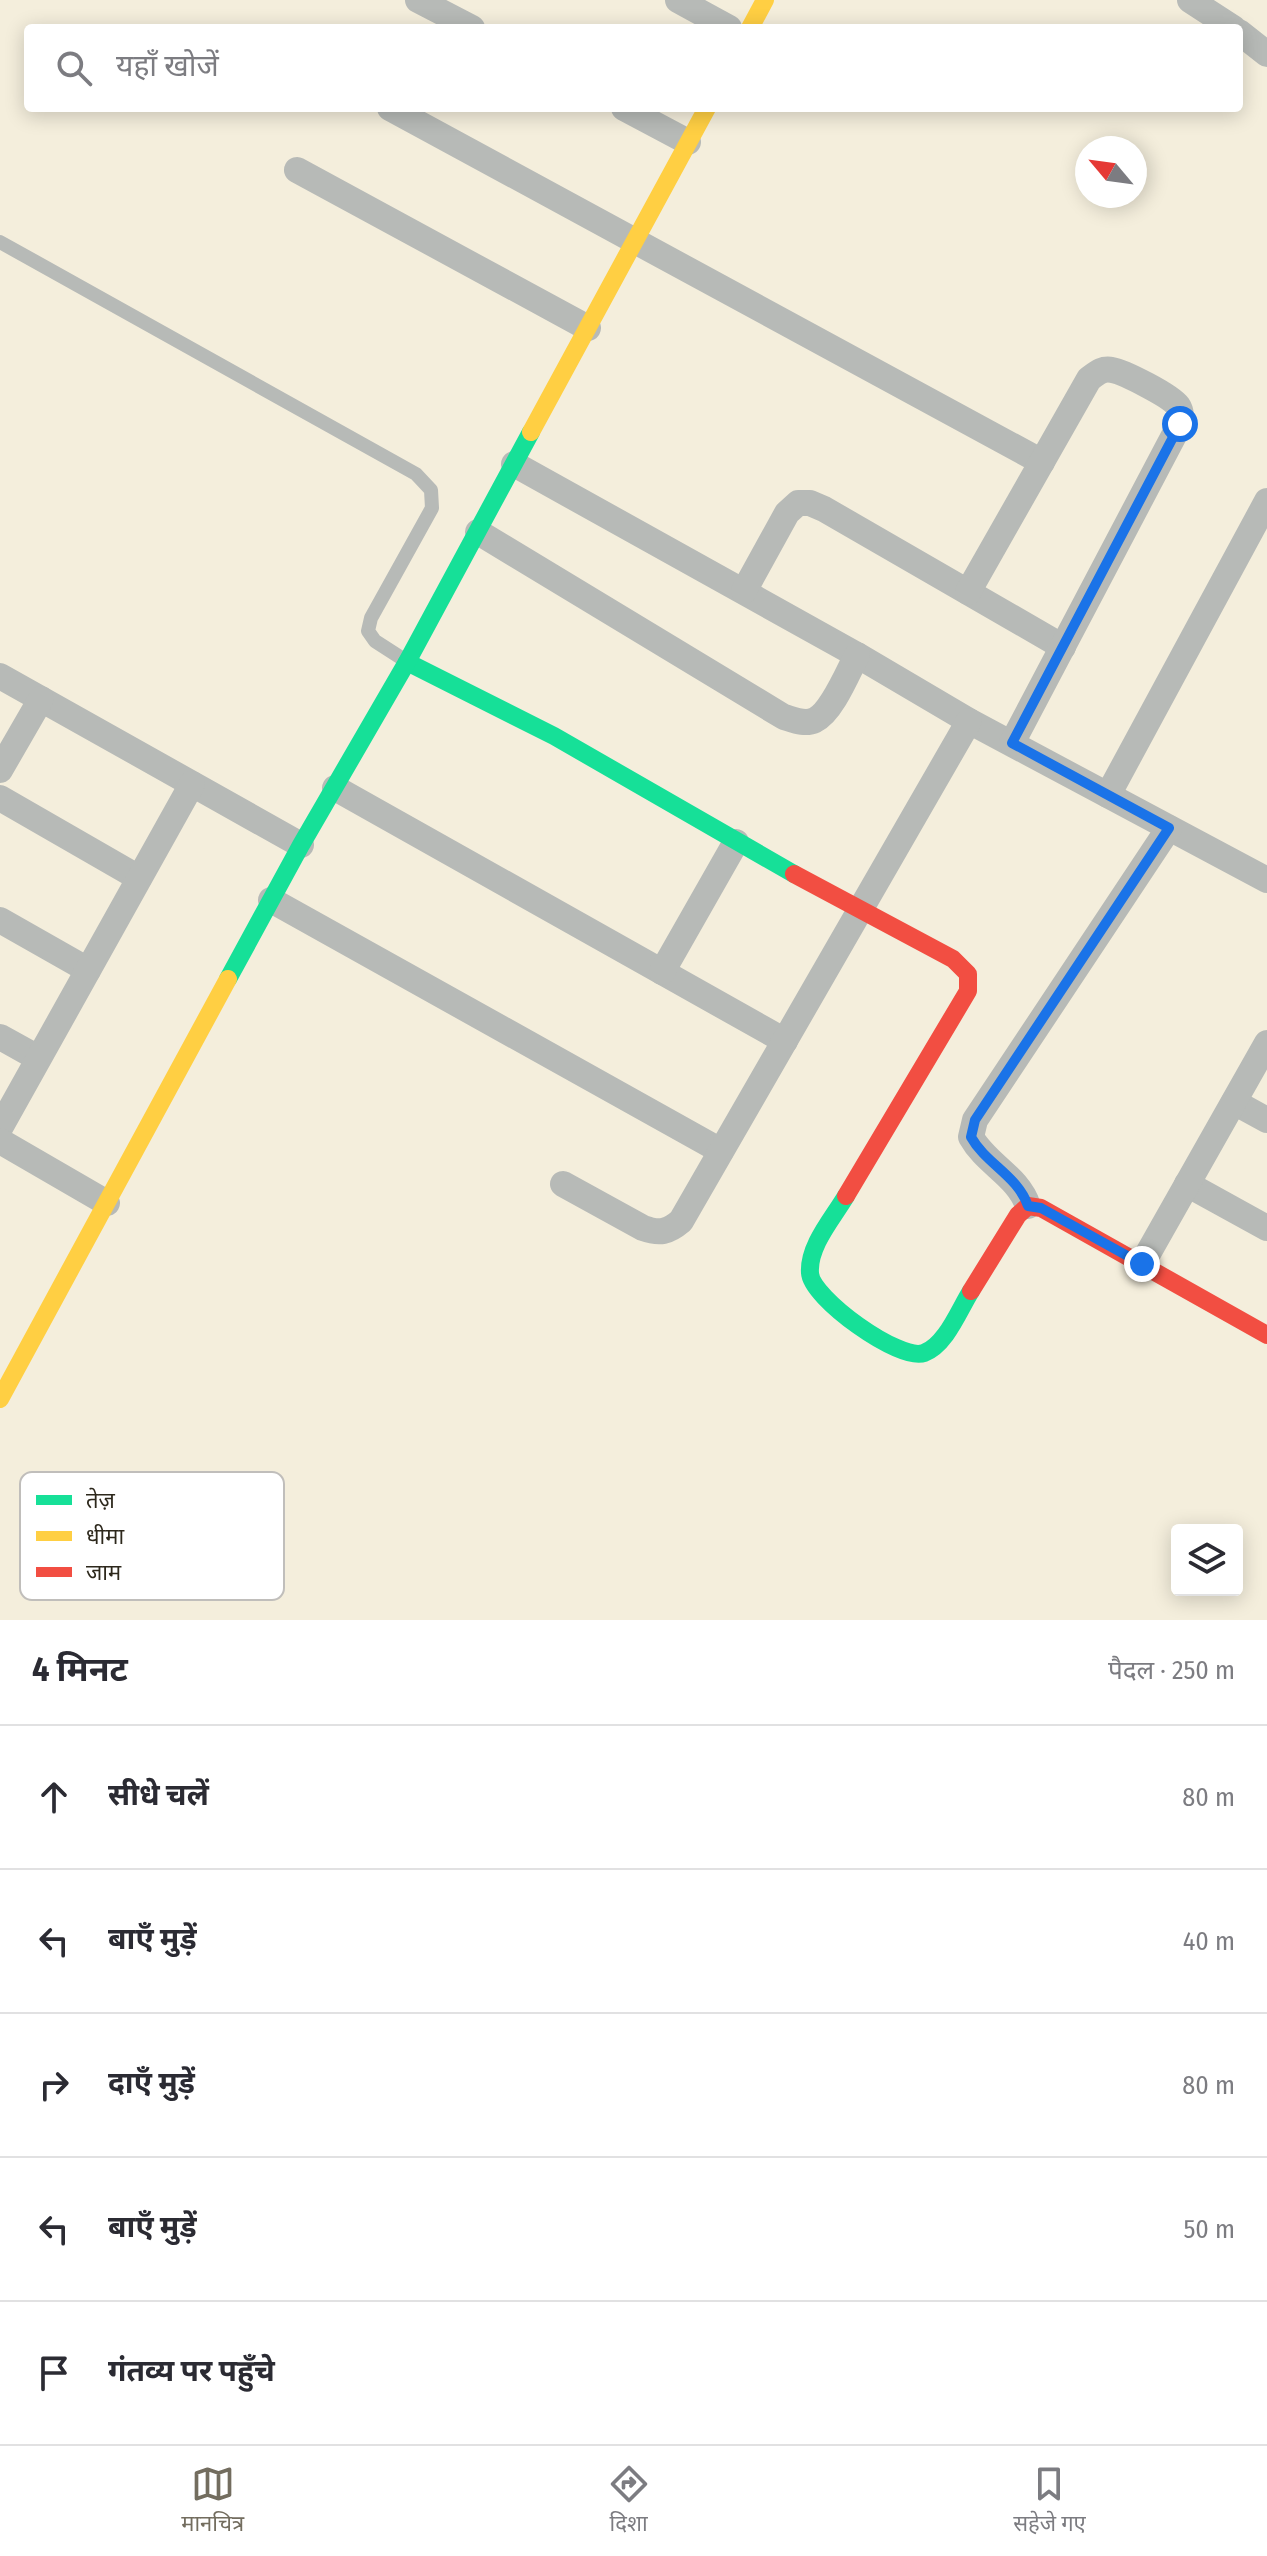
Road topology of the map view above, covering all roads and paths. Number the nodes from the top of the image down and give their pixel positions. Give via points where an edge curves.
1 (418, 0) edge
2 (678, 0) edge
3 (765, 0) edge
4 (1190, 0) edge
5 (464, 24) edge
6 (722, 24) edge
7 (752, 24) edge
8 (1227, 24) edge
9 (1243, 35) edge
10 (1267, 54) edge
11 (397, 112) edge
12 (632, 112) edge
13 (705, 112) edge
14 (688, 142) junction
15 (297, 170) dead end
16 (636, 241) junction
17 (0, 242) edge
18 (588, 328) junction
19 (1042, 462) junction
20 (514, 464) junction
21 (1265, 511) edge
22 (478, 532) junction
23 (744, 591) junction
24 (968, 592) junction
25 (1063, 647) junction
26 (857, 655) junction
27 (407, 662) junction
28 (0, 676) edge
29 (41, 699) junction
30 (969, 721) junction
31 (1012, 743) junction
32 (0, 770) edge
33 (192, 784) junction
34 (335, 788) junction
35 (1108, 795) junction
36 (0, 798) edge
37 (1169, 828) junction
38 (736, 842) junction
39 (301, 845) junction
40 (139, 878) junction
41 (1267, 880) edge
42 (271, 900) junction
43 (859, 911) junction
44 (0, 920) edge
45 (88, 970) junction
46 (662, 972) junction
47 (0, 1037) edge
48 (785, 1041) junction
49 (1267, 1043) edge
50 (38, 1058) junction
51 (1234, 1102) junction
52 (1267, 1120) edge
53 (0, 1128) edge
54 (0, 1141) edge
55 (721, 1151) junction
56 (563, 1184) dead end
57 (1187, 1184) junction
58 (107, 1203) junction
59 (1028, 1206) junction
60 (1267, 1228) edge
61 (1142, 1264) junction
62 (1267, 1335) edge
63 (0, 1399) edge

1 - 5 street
2 - 6 street
3 - 7 street
4 - 8 street
9 - 10 street
11 - 16 street
12 - 14 street
13 - 14 street
14 - 16 street
15 - 18 street
16 - 18 street
16 - 19 street
17 - 27 lane via 416,474 431,490 432,508 368,631
18 - 20 street
19 - 24 street
19 - 25 street via 1089,379 1100,370 1113,370 1166,397 1181,414
20 - 22 street
20 - 23 street
21 - 35 street
22 - 26 street via 799,722 814,721 827,711
22 - 27 street
23 - 24 street via 787,513 798,503 810,503
23 - 26 street
24 - 25 street
25 - 31 street
26 - 30 street
27 - 34 street
27 - 38 street via 554,736
28 - 29 street
29 - 32 street
29 - 33 street
30 - 31 street
30 - 43 street
31 - 35 street
33 - 39 street
33 - 40 street
34 - 39 street
34 - 46 street
35 - 37 street
36 - 40 street
37 - 41 street
37 - 59 street via 975,1120 971,1137 977,1148 1015,1183
38 - 43 street
38 - 46 street
39 - 42 street
40 - 45 street
42 - 55 street
42 - 58 street
43 - 48 street
43 - 59 street via 953,959 968,974 968,991 817,1244 809,1266 811,1282 837,1311 918,1356 942,1339
44 - 45 street
45 - 50 street
46 - 48 street
47 - 50 street
48 - 55 street
49 - 51 street
50 - 53 street
51 - 52 street
51 - 57 street
54 - 58 street
55 - 56 street via 681,1221 669,1231 643,1228
57 - 60 street
57 - 61 street
58 - 63 street
59 - 61 street via 1041,1208
61 - 62 street

